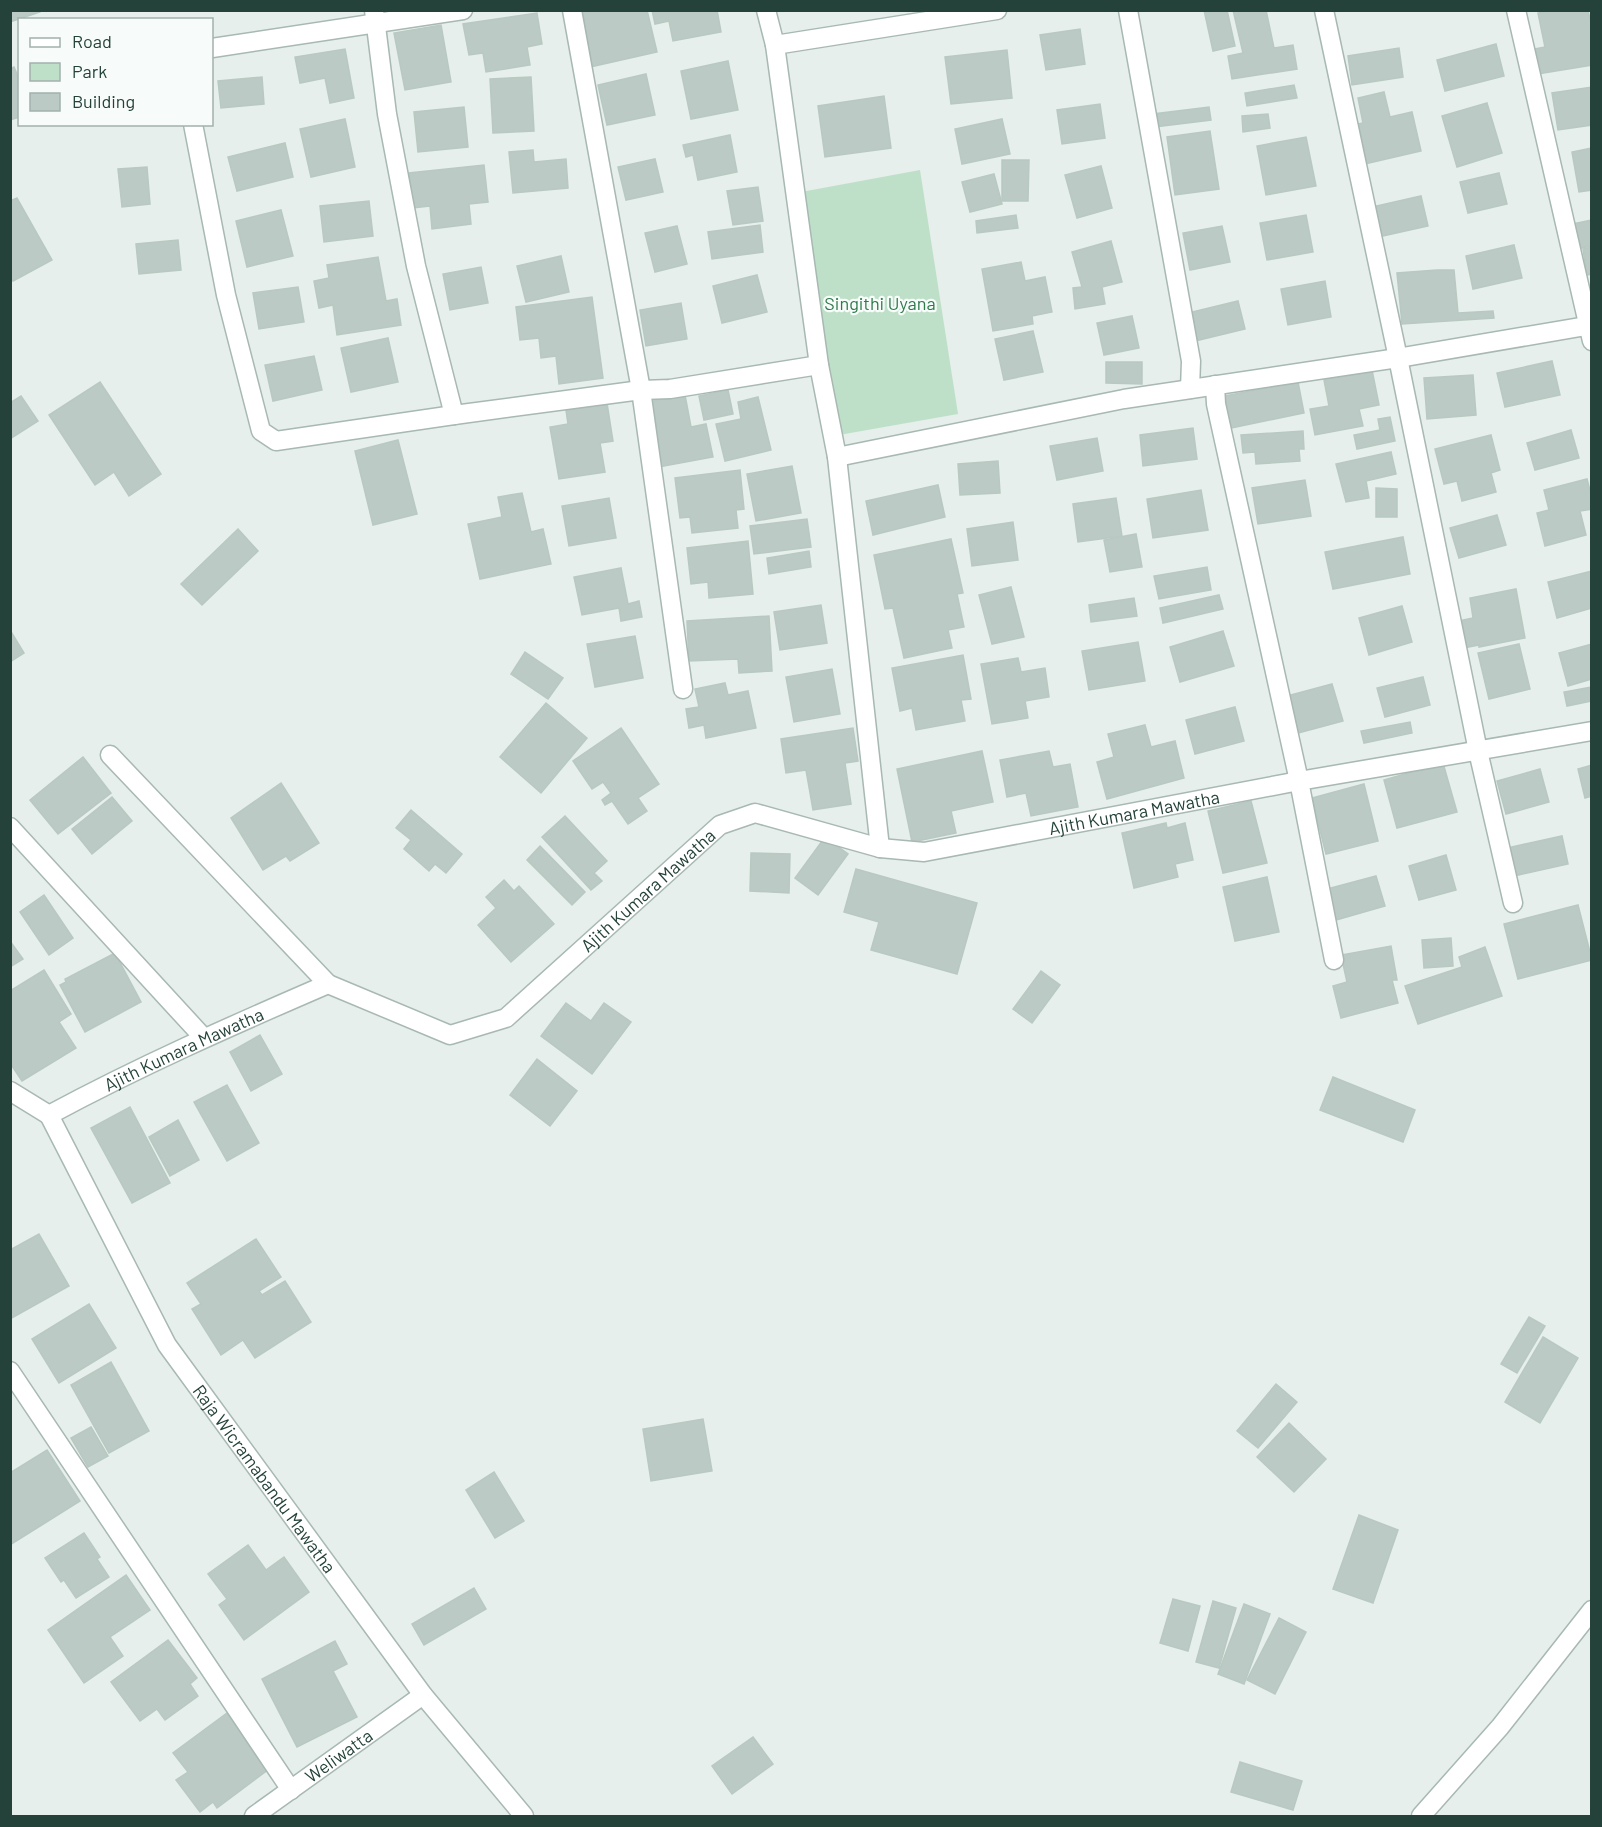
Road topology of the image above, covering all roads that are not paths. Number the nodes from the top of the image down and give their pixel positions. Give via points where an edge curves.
1 (463, 10) edge
2 (572, 10) edge
3 (766, 10) edge
4 (997, 10) edge
5 (1128, 10) edge
6 (1324, 10) edge
7 (1516, 10) edge
8 (375, 16) edge
9 (775, 45) junction
10 (213, 48) edge
11 (193, 126) edge
12 (1590, 330) edge
13 (1398, 357) junction
14 (819, 365) junction
15 (1215, 386) junction
16 (1190, 389) junction
17 (641, 390) junction
18 (454, 415) junction
19 (837, 457) junction
20 (683, 689) dead end
21 (1592, 731) edge
22 (1478, 751) junction
23 (110, 755) dead end
24 (1299, 781) junction
25 (10, 827) edge
26 (880, 848) junction
27 (1513, 903) dead end
28 (1334, 960) dead end
29 (328, 984) junction
30 (203, 1038) junction
31 (10, 1091) edge
32 (49, 1115) junction
33 (10, 1371) edge
34 (1592, 1610) edge
35 (423, 1695) junction
36 (291, 1790) junction
37 (254, 1816) edge
38 (524, 1816) edge
39 (1421, 1816) edge

1 - 8 street
2 - 17 street
3 - 9 street
4 - 9 street
5 - 16 street via 1191,361
6 - 13 street
7 - 12 street
8 - 10 street
8 - 18 street via 387,114 416,266
9 - 14 street
11 - 18 street via 226,295 261,431 276,441
12 - 13 street
13 - 15 street
13 - 22 street
14 - 17 street
14 - 19 street
15 - 16 street
15 - 24 street
16 - 19 street
17 - 18 street
17 - 20 street
19 - 26 street
21 - 22 street, Ajith Kumara Mawatha
22 - 24 street, Ajith Kumara Mawatha
22 - 27 street
23 - 29 street
24 - 26 street, Ajith Kumara Mawatha via 924,852
24 - 28 street
25 - 30 street
26 - 29 street, Ajith Kumara Mawatha via 755,813 720,825 506,1018 450,1035
29 - 30 street, Ajith Kumara Mawatha
30 - 32 street, Ajith Kumara Mawatha
31 - 32 street
32 - 35 street, Raja Wicramabandu Mawatha via 167,1345
33 - 36 street
34 - 39 street via 1500,1727
35 - 36 street, Weliwatta
35 - 38 street, Raja Wicramabandu Mawatha
36 - 37 street, Weliwatta

